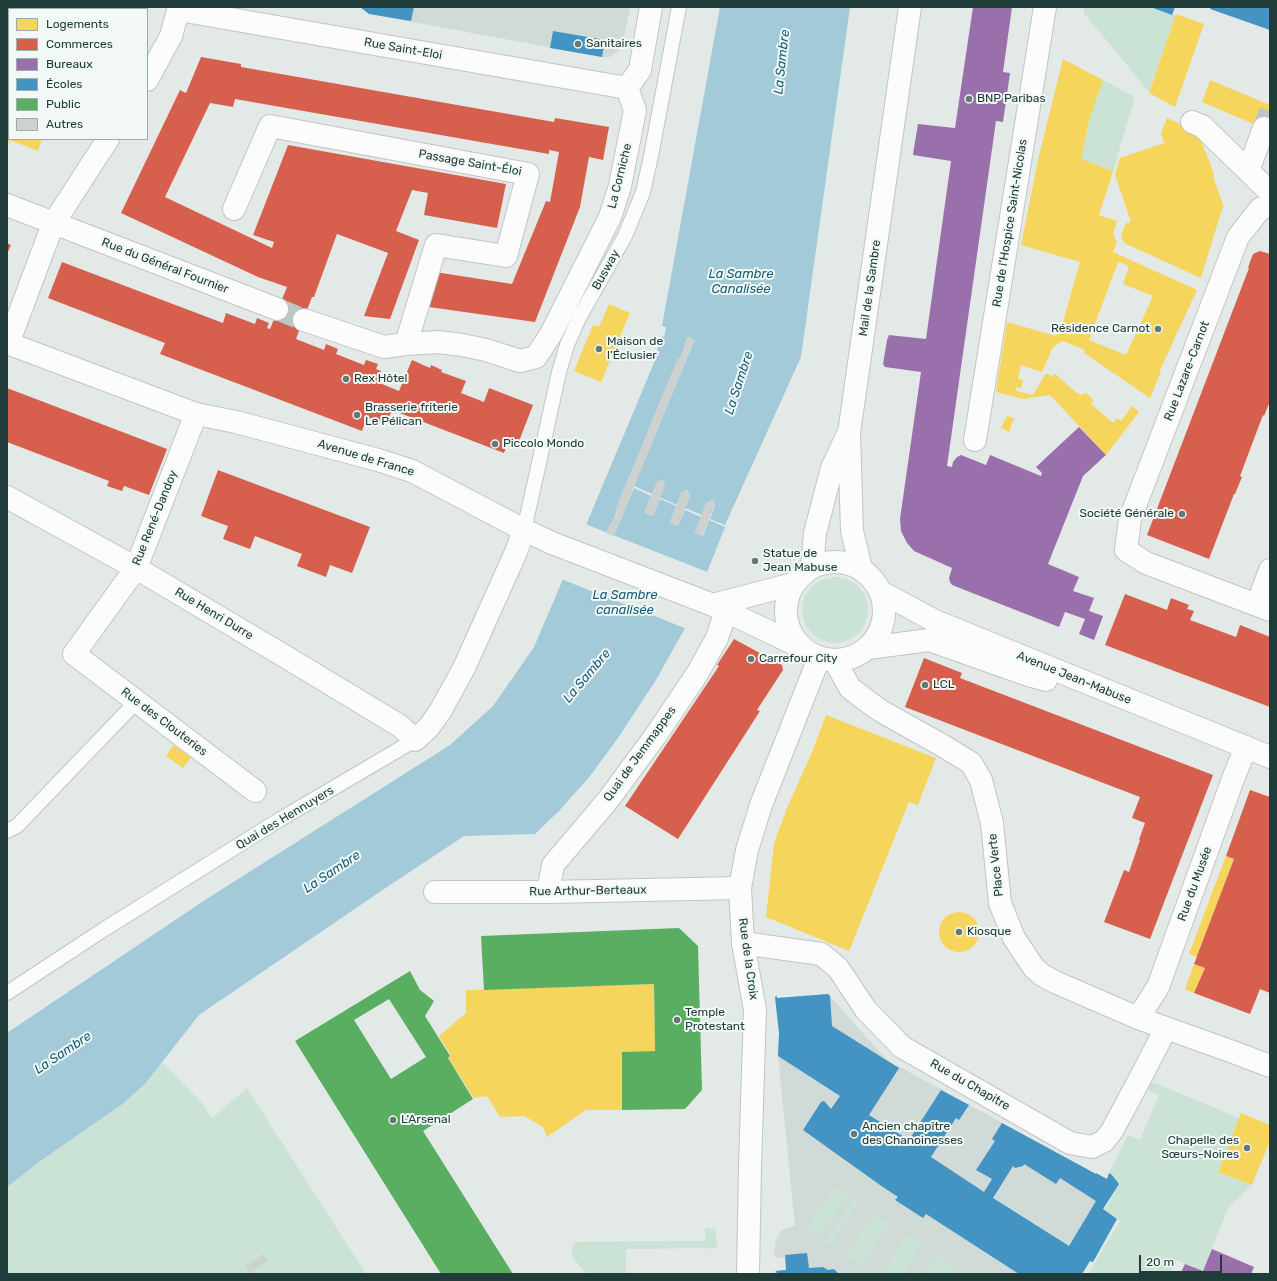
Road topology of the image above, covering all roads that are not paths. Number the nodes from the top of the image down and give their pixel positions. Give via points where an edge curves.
1 (651, 7) edge
2 (679, 7) edge
3 (910, 7) edge
4 (1045, 7) edge
5 (179, 8) edge
6 (148, 78) edge
7 (627, 88) junction
8 (1192, 122) dead end
9 (1264, 128) tunnel mouth
10 (107, 140) edge
11 (1248, 171) junction
12 (1270, 192) edge
13 (7, 205) edge
14 (1270, 205) edge
15 (234, 209) dead end
16 (53, 224) junction
17 (278, 309) tunnel mouth
18 (304, 320) tunnel mouth
19 (8, 343) edge
20 (406, 344) junction
21 (196, 414) junction
22 (849, 433) junction
23 (975, 440) dead end
24 (7, 497) edge
25 (524, 530) junction
26 (812, 567) junction
27 (136, 568) junction
28 (861, 568) junction
29 (1270, 570) edge
30 (793, 584) junction
31 (882, 592) junction
32 (715, 606) junction
33 (1264, 607) edge
34 (801, 647) junction
35 (868, 648) junction
36 (74, 654) joint
37 (827, 660) junction
38 (137, 701) junction
39 (1158, 712) junction
40 (415, 740) junction
41 (1246, 747) junction
42 (1270, 757) edge
43 (255, 791) dead end
44 (7, 830) edge
45 (740, 888) junction
46 (435, 892) dead end
47 (548, 892) junction
48 (743, 943) junction
49 (7, 994) edge
50 (1138, 1018) junction
51 (1166, 1028) junction
52 (1270, 1066) edge
53 (748, 1274) edge

1 - 7 street via 640,70
2 - 25 lane, Busway via 643,192 626,236 579,318 567,345 558,372
3 - 22 street, Mail de la Sambre
4 - 23 street, Rue de l'Hospice Saint-Nicolas
5 - 6 street via 171,36
5 - 7 street, Rue Saint-Eloi
7 - 20 street, La Corniche via 635,110 620,186 606,224 551,334 536,357 520,361 462,345 438,342
8 - 11 street via 1202,126
9 - 11 street
10 - 16 street
11 - 12 street
13 - 16 street, Rue du Général Fournier
14 - 33 street, Rue Lazare-Carnot via 1260,209 1238,237 1130,519 1126,550 1146,563
15 - 20 street, Passage Saint-Éloi via 270,126 528,174 506,256 436,245
16 - 17 street, Rue du Général Fournier
16 - 19 street
18 - 20 street via 384,347
19 - 21 street, Avenue de France
21 - 25 street, Avenue de France via 243,424 412,471
21 - 27 street, Rue René-Dandoy
22 - 26 street via 832,468 815,533
22 - 28 street, Mail de la Sambre via 852,531
24 - 27 street, Rue Henri Durre
25 - 32 street, Avenue de France
25 - 40 street, Quai des Hennuyers via 464,668 429,728
26 - 28 street via 828,561 845,562
26 - 30 street
27 - 36 street, Rue René-Dandoy
27 - 40 street, Rue Henri Durre via 366,705 400,726
28 - 31 street
29 - 33 street
30 - 32 street
30 - 34 street via 787,600 786,617 791,633
31 - 35 street via 885,607 883,622 878,637
31 - 39 street, Avenue Jean-Mabuse via 935,622
32 - 34 street, Avenue de France
32 - 47 street, Quai de Jemmappes via 717,638 704,662 656,735 608,800 553,865
34 - 37 street
35 - 37 street via 847,659
35 - 39 street via 929,640 1028,675
36 - 38 street, Rue des Clouteries
37 - 45 street, Rue de la Croix via 761,805 747,850
37 - 50 street, Place Verte via 850,688 881,711 971,763 981,780 992,823 1000,903 1014,938 1034,968 1055,982
38 - 43 street, Rue des Clouteries
38 - 44 lane via 17,826
39 - 41 street, Avenue Jean-Mabuse
40 - 49 lane, Quai des Hennuyers via 279,820
41 - 42 street, Avenue Jean-Mabuse
41 - 50 street, Rue du Musée via 1158,987
45 - 47 street, Rue Arthur-Berteaux
45 - 48 street, Rue de la Croix
46 - 47 street, Rue Arthur-Berteaux
48 - 51 street, Rue du Chapitre via 820,954 838,968 866,1010 902,1047 1055,1143 1092,1147 1104,1141 1112,1131
48 - 53 street, Rue de la Croix via 755,1010
50 - 51 street, Place Verte
51 - 52 street, Place Verte

